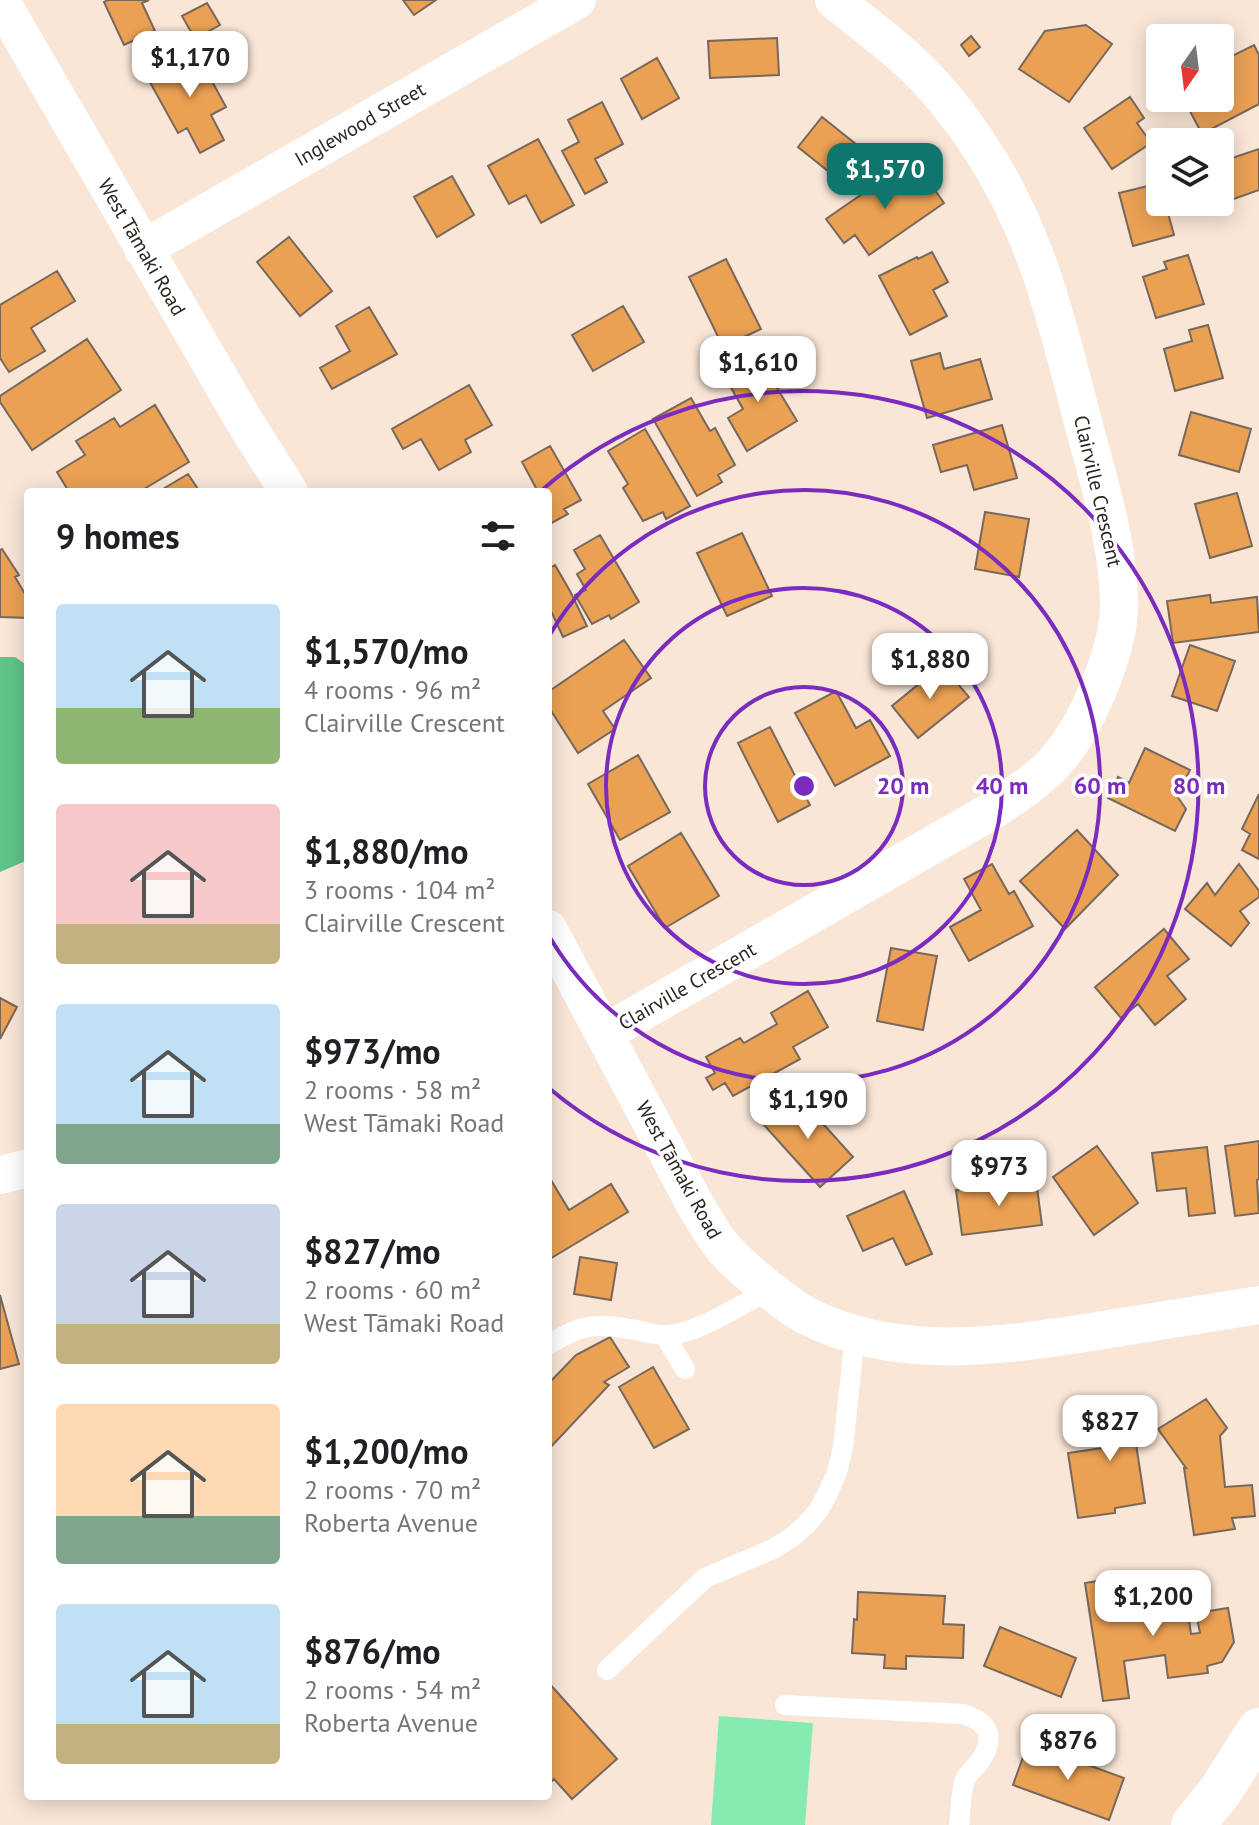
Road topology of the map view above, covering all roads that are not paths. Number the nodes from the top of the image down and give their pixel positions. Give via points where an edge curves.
1 (0, 0) edge
2 (577, 0) edge
3 (834, 0) edge
4 (10, 41) edge
5 (143, 249) junction
6 (286, 488) edge
7 (552, 938) edge
8 (605, 1033) junction
9 (24, 1169) edge
10 (0, 1175) edge
11 (769, 1290) junction
12 (1259, 1305) edge
13 (855, 1335) junction
14 (665, 1336) junction
15 (552, 1343) edge
16 (685, 1369) dead end
17 (607, 1670) dead end
18 (785, 1705) dead end
19 (1259, 1730) edge
20 (959, 1825) edge
21 (1193, 1825) edge

1 - 4 street, West Tāmaki Road
2 - 5 street, Inglewood Street
3 - 8 street, Clairville Crescent via 910,62 956,113 1008,191 1041,268 1103,497 1115,554 1119,606 1114,637 1080,726 1030,785
4 - 5 street, West Tāmaki Road
5 - 6 street, West Tāmaki Road
7 - 8 street, West Tāmaki Road
8 - 11 street, West Tāmaki Road via 718,1242
9 - 10 street
11 - 13 street, West Tāmaki Road via 803,1314
11 - 14 lane via 701,1326
12 - 13 street, West Tāmaki Road via 983,1346 921,1346
13 - 17 lane via 843,1448 818,1511 773,1549 705,1578
14 - 15 lane via 585,1326
14 - 16 lane
18 - 20 lane via 977,1718 988,1729 989,1740 966,1776
19 - 21 street

